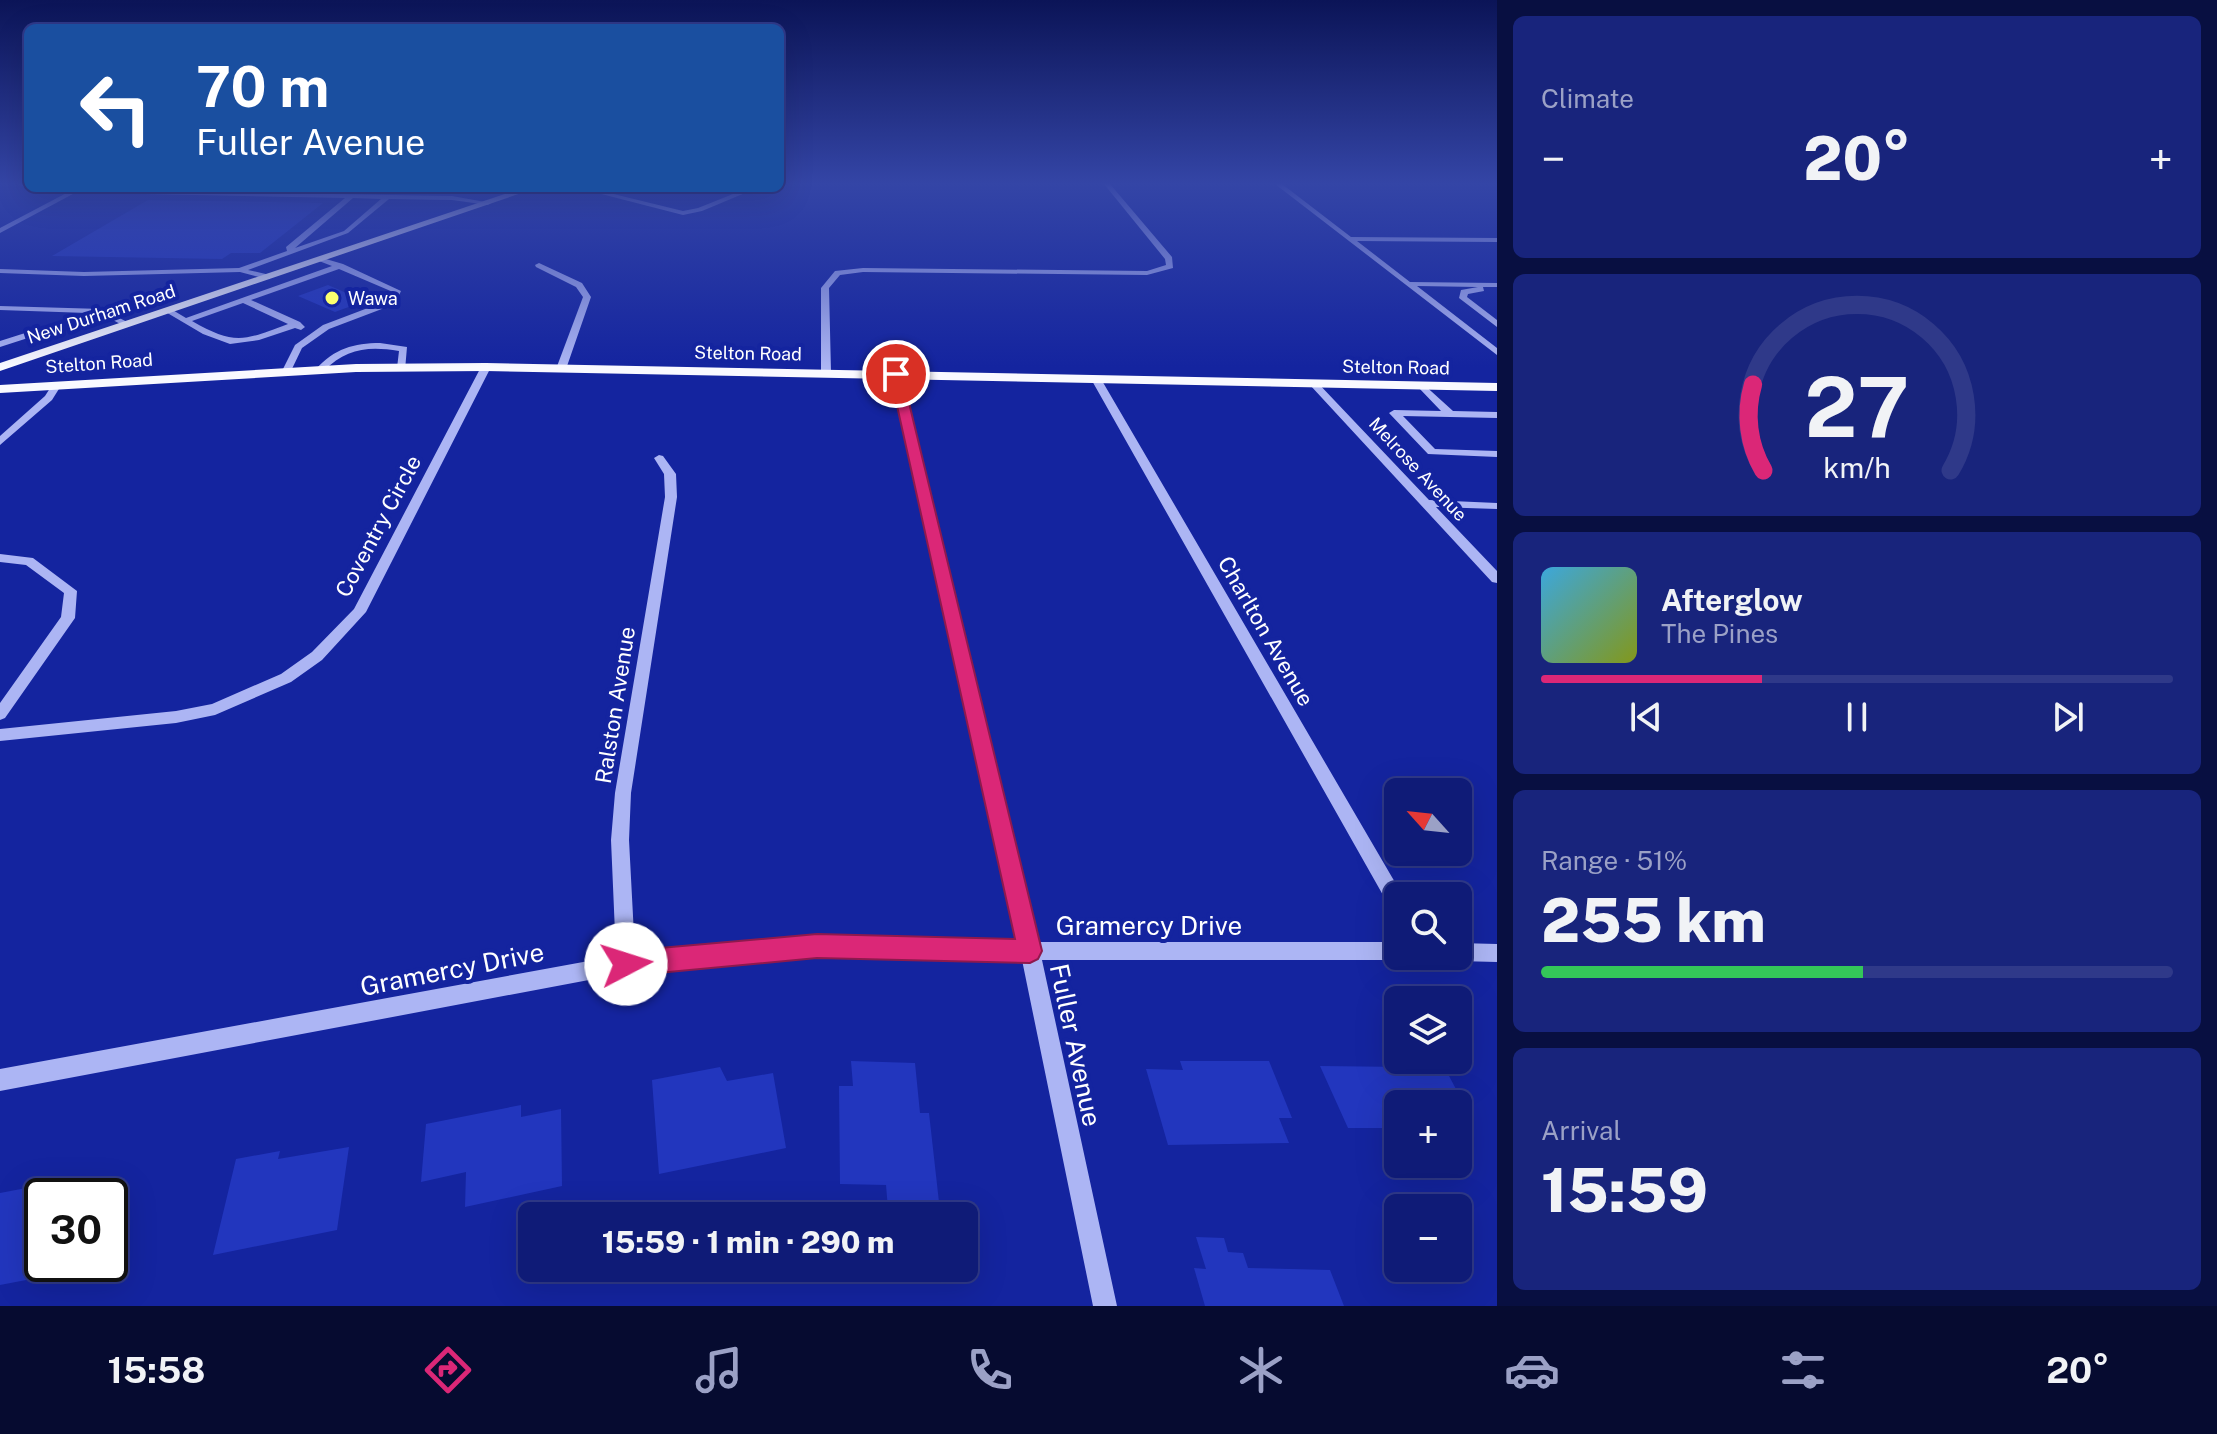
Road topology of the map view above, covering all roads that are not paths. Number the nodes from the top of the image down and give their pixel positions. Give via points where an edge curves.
1 (294, 245) edge
2 (309, 245) edge
3 (364, 245) edge
4 (1157, 245) edge
5 (1357, 245) edge
6 (283, 254) junction
7 (322, 259) junction
8 (539, 265) dead end
9 (340, 266) junction
10 (240, 270) junction
11 (0, 271) edge
12 (267, 277) junction
13 (1408, 284) junction
14 (1497, 287) edge
15 (243, 300) junction
16 (0, 308) edge
17 (102, 311) junction
18 (168, 311) junction
19 (185, 321) junction
20 (127, 324) junction
21 (297, 324) junction
22 (1497, 324) edge
23 (326, 327) junction
24 (0, 344) edge
25 (52, 349) junction
26 (1497, 352) edge
27 (0, 367) edge
28 (486, 367) junction
29 (402, 368) junction
30 (321, 369) junction
31 (561, 369) junction
32 (287, 371) junction
33 (826, 372) junction
34 (896, 374) junction
35 (1096, 379) junction
36 (1313, 383) junction
37 (57, 384) junction
38 (41, 385) junction
39 (1421, 385) junction
40 (1497, 387) edge
41 (0, 389) edge
42 (1450, 414) junction
43 (1497, 415) edge
44 (0, 442) edge
45 (1497, 454) edge
46 (659, 458) dead end
47 (1426, 503) junction
48 (1497, 506) edge
49 (0, 558) edge
50 (1497, 579) edge
51 (0, 714) edge
52 (0, 735) edge
53 (1385, 882) edge
54 (1030, 951) junction
55 (1384, 951) edge
56 (1472, 952) edge
57 (1497, 953) edge
58 (626, 964) junction
59 (0, 1080) edge
60 (1105, 1306) edge

1 - 6 street
2 - 6 street
3 - 7 main road, New Durham Road
4 - 33 street via 1170,266 1147,273 838,273 825,288
5 - 13 street
6 - 10 street
7 - 9 street
7 - 12 main road, New Durham Road
8 - 31 street via 579,285 587,297
9 - 15 street
9 - 23 street via 397,291 392,302
10 - 11 street
10 - 12 street
12 - 18 main road, New Durham Road
13 - 14 street
13 - 26 street
14 - 22 street via 1462,296
15 - 19 street
15 - 21 street
16 - 17 street
17 - 20 street
17 - 24 street
18 - 19 street
18 - 20 main road, New Durham Road
19 - 21 street via 229,344 245,344
20 - 25 main road, New Durham Road
21 - 23 street
23 - 32 street via 298,347
25 - 27 main road, New Durham Road
25 - 38 main road via 26,374
28 - 29 main road, Stelton Road
28 - 31 main road, Stelton Road
28 - 52 street, Coventry Circle via 359,612 317,656 286,678 215,709
29 - 30 main road, Stelton Road
29 - 30 street via 404,349 344,348
30 - 32 main road, Stelton Road
31 - 33 main road, Stelton Road
32 - 37 main road, Stelton Road
33 - 34 main road, Stelton Road
34 - 35 main road, Stelton Road
34 - 54 street, Fuller Avenue
35 - 36 main road, Stelton Road
35 - 53 street, Charlton Avenue
36 - 39 main road, Stelton Road
36 - 47 street, Melrose Avenue
37 - 38 main road, Stelton Road
37 - 44 street via 49,398
38 - 41 main road, Stelton Road
39 - 40 main road, Stelton Road
39 - 42 street
42 - 43 street
42 - 45 street via 1394,413 1432,452
46 - 58 street, Ralston Avenue via 670,474 671,497 623,793
47 - 48 street
47 - 50 street, Melrose Avenue
49 - 51 street via 29,561 71,591 68,618
54 - 55 street, Gramercy Drive
54 - 58 street, Gramercy Drive via 817,946
54 - 60 street, Fuller Avenue
56 - 57 street
58 - 59 street, Gramercy Drive

